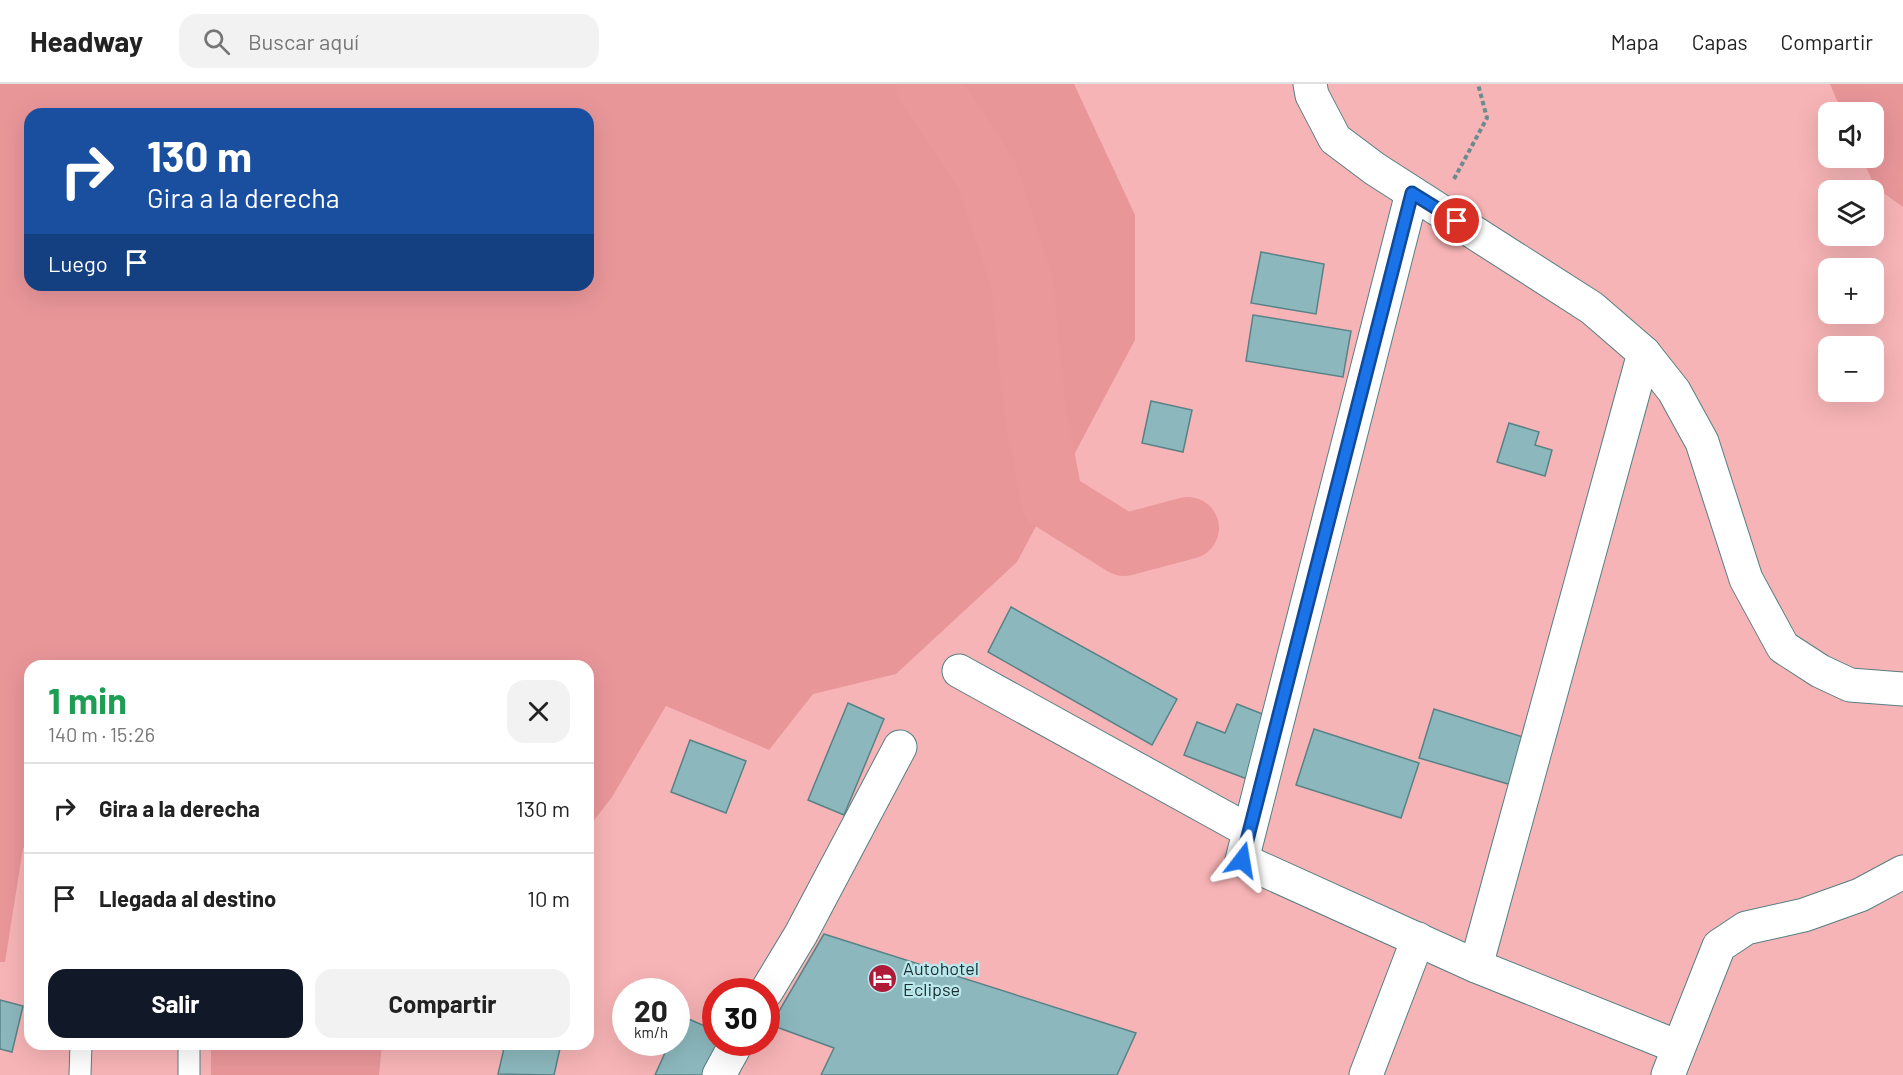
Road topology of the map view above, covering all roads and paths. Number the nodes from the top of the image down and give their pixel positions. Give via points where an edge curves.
1 (1310, 84) edge
2 (1478, 84) edge
3 (1425, 201) junction
4 (1644, 353) junction
5 (958, 671) dead end
6 (1903, 689) edge
7 (900, 747) dead end
8 (1249, 831) junction
9 (1903, 872) edge
10 (1418, 939) junction
11 (1476, 966) junction
12 (774, 978) edge
13 (81, 1050) edge
14 (189, 1050) edge
15 (729, 1056) edge
16 (1673, 1061) edge
17 (80, 1075) edge
18 (189, 1075) edge
19 (718, 1075) edge
20 (1366, 1075) edge

1 - 3 street via 1335,139
2 - 3 path via 1486,118
3 - 4 street via 1592,308
3 - 8 street
4 - 6 street via 1674,391 1701,442 1746,579 1783,647 1850,685
4 - 11 street
5 - 8 street
7 - 12 street
8 - 10 street via 1242,860
9 - 16 street via 1838,903 1746,928 1719,946
10 - 11 street
10 - 20 street
11 - 16 street
13 - 17 lane
14 - 18 lane
15 - 19 street

